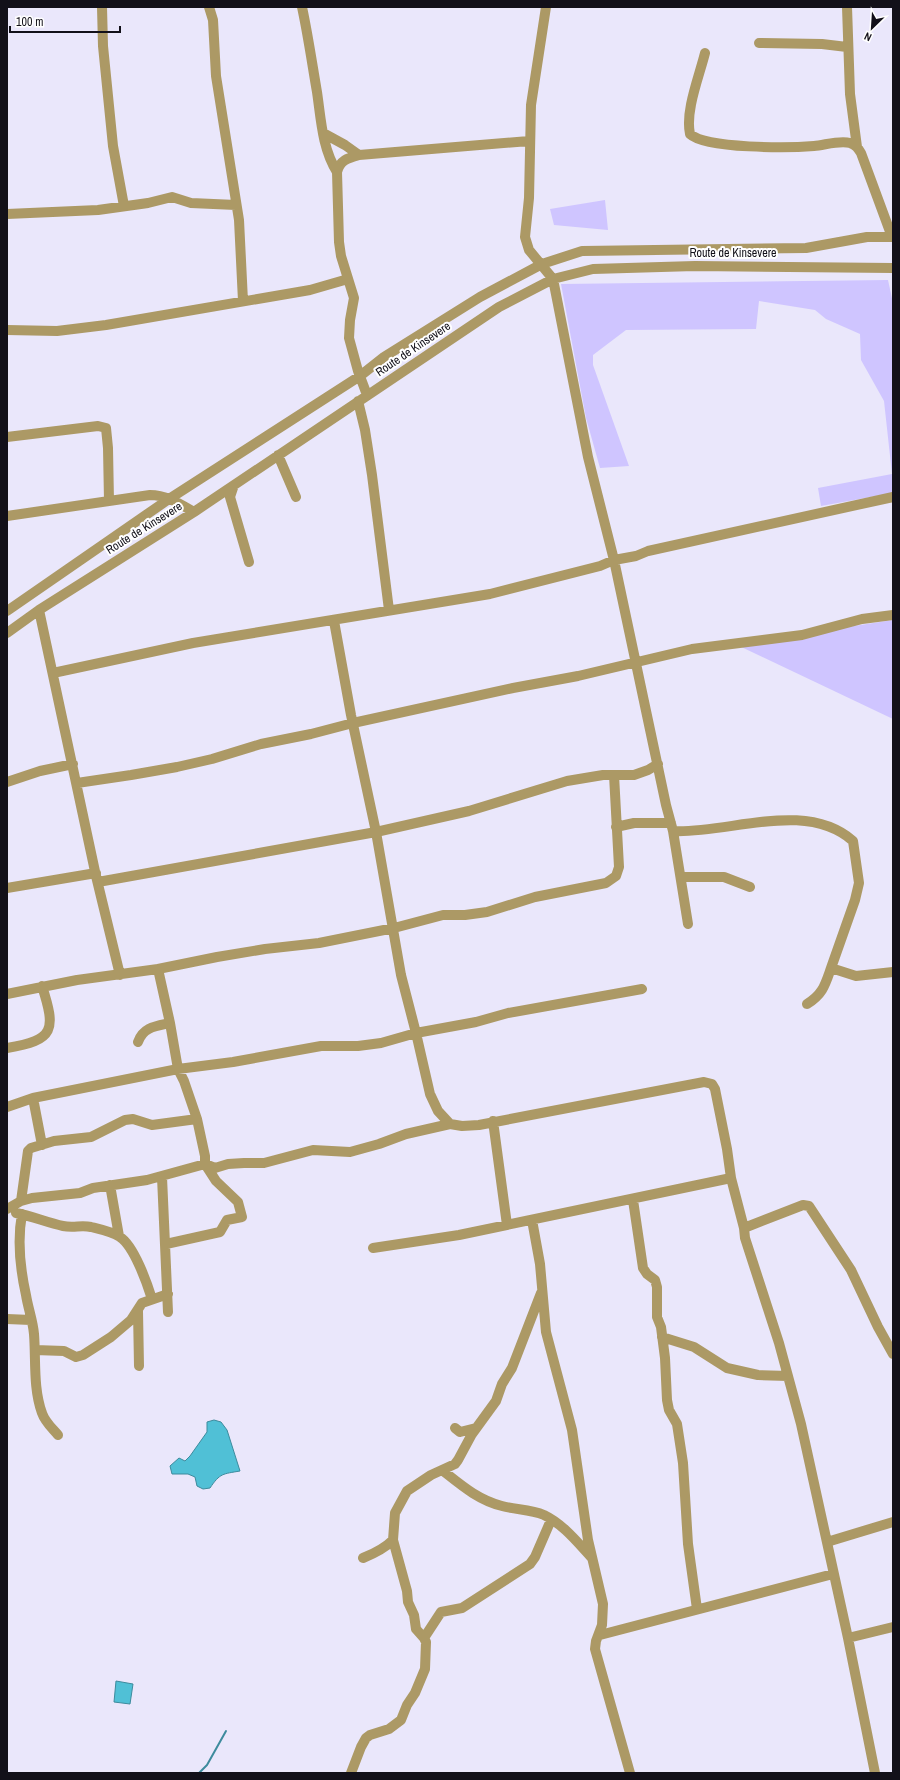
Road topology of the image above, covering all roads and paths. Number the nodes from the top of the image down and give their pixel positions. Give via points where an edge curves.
1 (102, 7) edge
2 (209, 7) edge
3 (302, 7) edge
4 (546, 7) edge
5 (847, 7) edge
6 (760, 43) dead end
7 (847, 47) junction
8 (705, 53) dead end
9 (323, 133) junction
10 (529, 141) junction
11 (857, 147) junction
12 (359, 155) junction
13 (337, 172) junction
14 (236, 205) junction
15 (124, 206) junction
16 (7, 214) edge
17 (893, 237) edge
18 (542, 264) junction
19 (893, 268) edge
20 (348, 279) junction
21 (553, 279) junction
22 (243, 301) junction
23 (7, 330) edge
24 (360, 376) junction
25 (367, 395) junction
26 (358, 401) junction
27 (7, 437) edge
28 (278, 455) junction
29 (234, 485) junction
30 (296, 497) dead end
31 (893, 497) edge
32 (169, 499) junction
33 (109, 501) junction
34 (194, 512) junction
35 (7, 516) edge
36 (614, 560) junction
37 (249, 562) dead end
38 (39, 610) junction
39 (389, 610) junction
40 (7, 611) edge
41 (893, 615) edge
42 (334, 621) junction
43 (7, 634) edge
44 (635, 662) junction
45 (52, 673) junction
46 (353, 723) junction
47 (73, 764) junction
48 (658, 764) junction
49 (614, 775) junction
50 (7, 782) edge
51 (77, 783) junction
52 (616, 827) junction
53 (672, 827) junction
54 (376, 832) junction
55 (97, 877) junction
56 (681, 877) junction
57 (750, 887) dead end
58 (7, 888) edge
59 (688, 924) dead end
60 (394, 928) junction
61 (830, 968) junction
62 (158, 969) junction
63 (893, 972) edge
64 (120, 974) junction
65 (42, 986) junction
66 (642, 989) dead end
67 (7, 994) edge
68 (807, 1004) dead end
69 (170, 1023) junction
70 (416, 1033) junction
71 (138, 1042) dead end
72 (7, 1048) edge
73 (178, 1069) junction
74 (33, 1098) junction
75 (7, 1107) edge
76 (197, 1119) junction
77 (493, 1121) junction
78 (450, 1124) junction
79 (42, 1145) junction
80 (205, 1164) junction
81 (162, 1177) junction
82 (731, 1178) junction
83 (110, 1185) junction
84 (633, 1200) junction
85 (21, 1201) junction
86 (7, 1209) edge
87 (22, 1214) junction
88 (532, 1220) junction
89 (506, 1225) junction
90 (744, 1228) junction
91 (119, 1236) junction
92 (166, 1244) junction
93 (373, 1248) dead end
94 (541, 1293) junction
95 (168, 1294) junction
96 (152, 1299) junction
97 (138, 1311) junction
98 (168, 1312) dead end
99 (7, 1319) edge
100 (31, 1320) junction
101 (662, 1337) junction
102 (35, 1350) junction
103 (893, 1354) edge
104 (139, 1366) dead end
105 (788, 1376) junction
106 (455, 1428) dead end
107 (476, 1428) junction
108 (58, 1435) dead end
109 (442, 1470) junction
110 (551, 1520) junction
111 (893, 1522) edge
112 (393, 1540) junction
113 (827, 1542) junction
114 (363, 1558) dead end
115 (593, 1559) junction
116 (833, 1574) junction
117 (697, 1609) junction
118 (893, 1627) edge
119 (600, 1635) junction
120 (424, 1638) junction
121 (848, 1638) junction
122 (351, 1773) edge
123 (630, 1773) edge
124 (875, 1773) edge

1 - 15 street via 103,46 113,146
2 - 14 street via 213,20 216,76
3 - 9 street
4 - 10 street
5 - 7 street
6 - 7 street
7 - 11 street
8 - 11 street via 689,115 690,134 695,138 745,146 849,143
9 - 12 street
9 - 13 street via 327,152
10 - 12 street
10 - 18 street via 529,198 525,236 529,250
11 - 17 street
12 - 13 street via 342,161
13 - 20 street via 339,242
14 - 15 street via 191,203 172,197
14 - 22 street
15 - 16 street via 98,210
17 - 18 street via 867,237 806,248 582,251
18 - 21 street
18 - 24 street via 480,296 384,357
19 - 21 street, Route de Kinsevere via 695,266 600,269 576,272
20 - 22 street via 310,290
20 - 24 street via 354,298 349,338
21 - 25 street, Route de Kinsevere via 499,307
21 - 36 street via 588,457
22 - 23 street via 79,329
24 - 25 street
24 - 32 street
25 - 26 street, Route de Kinsevere
26 - 28 street, Route de Kinsevere
26 - 39 street via 372,475
27 - 33 street via 98,426 106,428
28 - 29 street, Route de Kinsevere
28 - 30 street
29 - 34 street, Route de Kinsevere
29 - 37 street via 230,497
31 - 36 street
32 - 33 street via 150,495
32 - 34 street
32 - 40 street
33 - 35 street
34 - 38 street, Route de Kinsevere
36 - 39 street via 600,566 490,594 410,609
36 - 44 street
38 - 43 street, Route de Kinsevere
38 - 45 street
39 - 42 street
41 - 44 street via 862,619 802,635 692,649
42 - 45 street via 193,643
42 - 46 street
44 - 46 street
44 - 48 street
45 - 47 street
46 - 51 street via 261,744 212,759 132,776
46 - 54 street
47 - 50 street
47 - 51 street
48 - 49 street via 641,773
48 - 53 street
49 - 52 street
49 - 54 street via 567,781 469,811
51 - 55 street
52 - 53 street via 634,823
52 - 60 street via 620,867 612,879 606,882 520,901 487,912 465,916 443,915
53 - 56 street
53 - 61 street via 703,830 789,819 822,825 844,833 853,841 859,883
54 - 55 street
54 - 60 street
55 - 58 street
55 - 64 street
56 - 57 street via 724,877
56 - 59 street
60 - 62 street via 319,943 217,956
60 - 70 street via 401,975
61 - 63 street via 856,976
61 - 68 street via 818,998
62 - 64 street
62 - 69 street
64 - 65 street
65 - 67 street
65 - 72 street via 50,1018 47,1033 43,1038
66 - 70 street via 566,1001
69 - 71 street via 150,1028 140,1036
69 - 73 street
70 - 73 street via 358,1046 321,1046
70 - 78 street via 430,1094 438,1111
73 - 74 street
73 - 76 street
74 - 75 street
74 - 79 street
76 - 79 street via 152,1125 133,1119 125,1120 91,1137 54,1141
76 - 80 street
77 - 78 street via 479,1125
77 - 82 street via 707,1082 715,1089
77 - 89 street
78 - 80 street via 406,1134 350,1152 313,1150 264,1163 228,1164 215,1168
79 - 85 street via 28,1151
80 - 81 street
80 - 92 street via 216,1181 238,1202 242,1217 227,1220 220,1232
81 - 83 street
81 - 92 street
82 - 84 street
82 - 90 street
83 - 85 street
83 - 91 street
84 - 88 street
84 - 101 street via 643,1268 655,1280 657,1287 657,1317
85 - 86 street
86 - 87 street
87 - 91 street via 63,1226 91,1227
87 - 100 street via 18,1236
88 - 89 street
88 - 94 street via 540,1264
89 - 93 street
90 - 103 street via 803,1205 809,1206 851,1270
90 - 105 street
91 - 96 street via 136,1259
92 - 95 street
94 - 107 street via 512,1368 492,1407
94 - 115 street via 546,1332 572,1430
95 - 96 street
95 - 98 street
96 - 97 street via 142,1303
97 - 102 street via 111,1337 83,1355 76,1357 64,1351
97 - 104 street
99 - 100 street
100 - 102 street
101 - 105 street via 694,1347 727,1368 758,1375
101 - 117 street via 667,1400 677,1424 683,1462 688,1544
102 - 108 street via 34,1361 41,1412
105 - 113 street
106 - 107 street via 460,1432
107 - 109 street via 458,1460
109 - 110 street via 466,1490 481,1498 501,1506 528,1510
109 - 112 street via 405,1494 394,1517
110 - 115 street via 575,1539
110 - 120 street via 530,1564 462,1608 441,1612
111 - 113 street
112 - 114 street via 383,1549
112 - 120 street via 416,1629
113 - 116 street
115 - 119 street via 603,1604
116 - 117 street
116 - 121 street
117 - 119 street
118 - 121 street
119 - 123 street via 595,1649
120 - 122 street via 424,1674 401,1720 389,1729 366,1738
121 - 124 street

